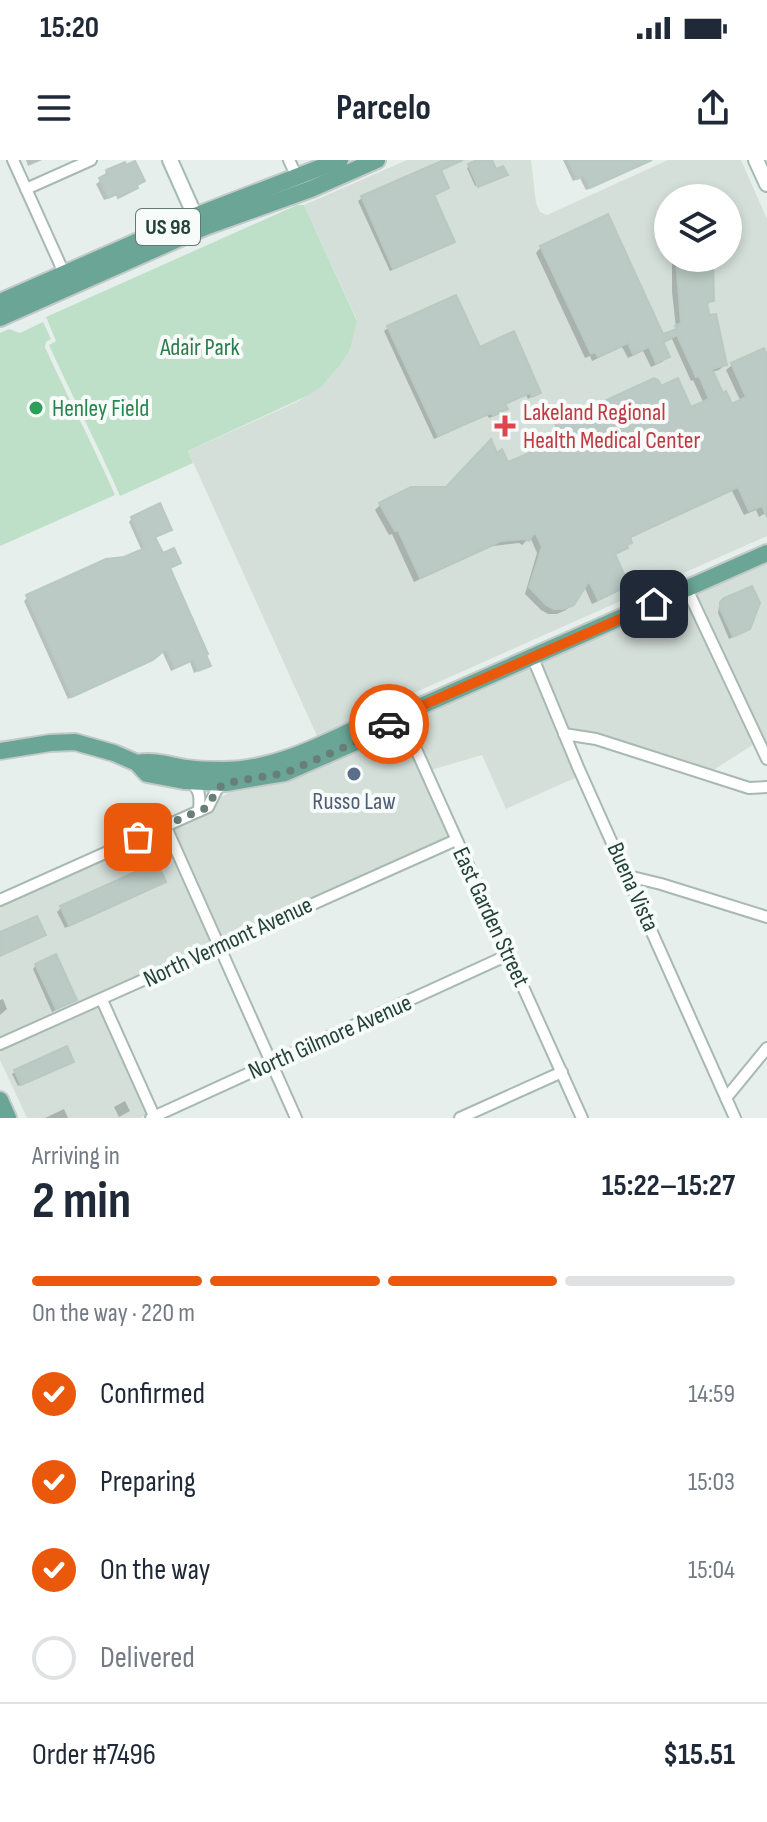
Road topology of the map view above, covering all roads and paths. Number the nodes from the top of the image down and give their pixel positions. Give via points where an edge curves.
1 (13, 160) edge
2 (91, 160) edge
3 (170, 160) edge
4 (289, 160) edge
5 (340, 160) edge
6 (377, 160) edge
7 (756, 160) edge
8 (297, 177) junction
9 (767, 184) edge
10 (26, 189) junction
11 (195, 216) junction
12 (172, 241) junction
13 (64, 273) junction
14 (0, 302) edge
15 (0, 318) edge
16 (767, 553) edge
17 (687, 589) junction
18 (532, 656) junction
19 (397, 718) junction
20 (564, 734) junction
21 (25, 747) junction
22 (0, 751) edge
23 (767, 759) edge
24 (137, 763) junction
25 (0, 765) edge
26 (184, 781) junction
27 (226, 783) junction
28 (767, 787) edge
29 (199, 811) junction
30 (165, 825) junction
31 (456, 840) junction
32 (628, 876) junction
33 (0, 900) edge
34 (767, 917) edge
35 (219, 946) junction
36 (508, 955) junction
37 (102, 1000) junction
38 (0, 1044) edge
39 (767, 1048) edge
40 (271, 1064) junction
41 (562, 1072) junction
42 (726, 1098) junction
43 (0, 1100) edge
44 (154, 1117) edge
45 (8, 1118) edge
46 (296, 1118) edge
47 (460, 1118) edge
48 (582, 1118) edge
49 (735, 1118) edge

1 - 10 street
2 - 10 street
3 - 11 street
4 - 8 street
5 - 8 main road, US 98
6 - 12 main road, US 98
7 - 9 street
8 - 11 main road, US 98
10 - 13 street
11 - 12 main road
11 - 13 main road, US 98
12 - 15 main road, US 98
13 - 14 main road, US 98
16 - 17 main road
17 - 18 main road
17 - 23 street
18 - 19 main road
18 - 20 street, Buena Vista
19 - 24 main road via 380,717 281,762 246,769
19 - 27 main road via 386,729 285,773
19 - 31 street, East Garden Street
20 - 28 street via 596,739 749,788
20 - 32 street, Buena Vista
21 - 22 main road
21 - 24 main road via 75,742
21 - 25 main road
24 - 26 main road via 147,774
26 - 27 main road
26 - 29 street via 198,789
27 - 29 street
29 - 30 street
30 - 33 street
30 - 35 street
31 - 35 street, North Vermont Avenue
31 - 36 street, East Garden Street
32 - 34 street
32 - 42 street, Buena Vista
35 - 37 street, North Vermont Avenue
35 - 40 street
36 - 40 street, North Gilmore Avenue
36 - 41 street, East Garden Street
37 - 38 street, North Vermont Avenue
37 - 44 street
39 - 42 street
40 - 44 street, North Gilmore Avenue
40 - 46 street
41 - 47 street
41 - 48 street, East Garden Street
42 - 49 street, Buena Vista
43 - 45 main road

